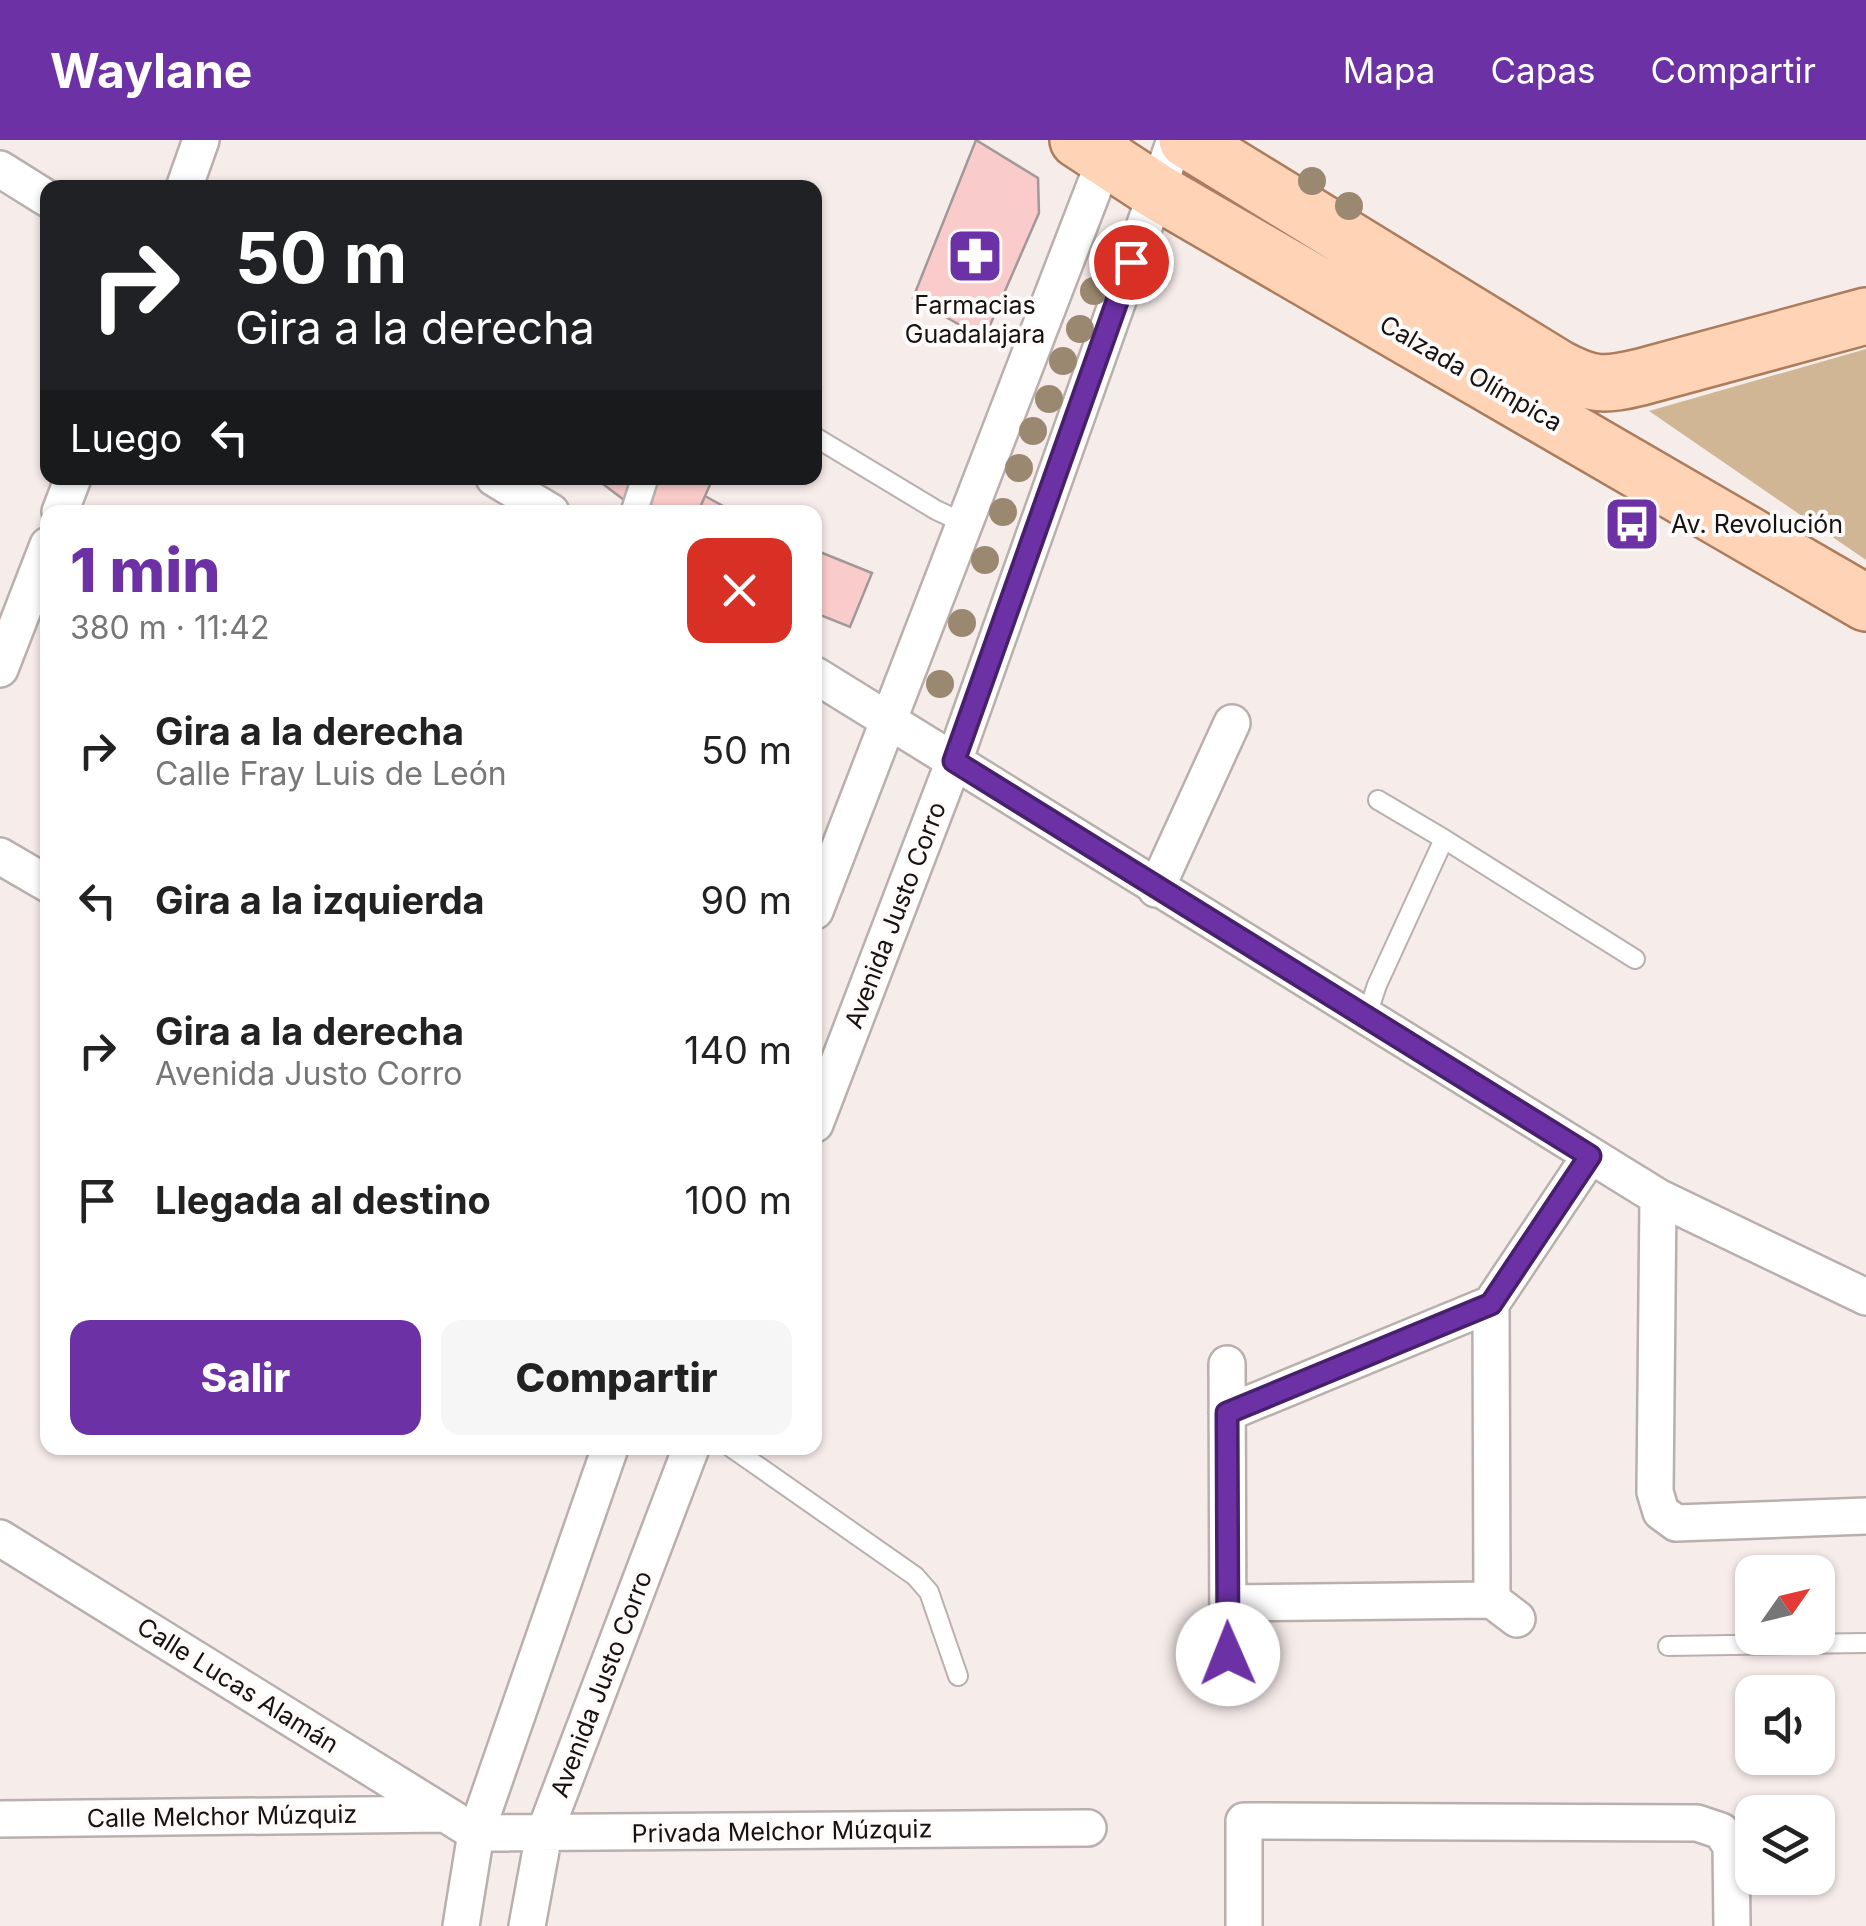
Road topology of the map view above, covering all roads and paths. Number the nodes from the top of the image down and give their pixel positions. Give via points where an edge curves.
1 (201, 140) edge
2 (1175, 140) edge
3 (1187, 140) edge
4 (1099, 146) edge
5 (0, 169) edge
6 (187, 180) edge
7 (1156, 191) junction
8 (40, 194) edge
9 (1866, 316) edge
10 (822, 441) edge
11 (506, 485) edge
12 (539, 505) edge
13 (966, 524) junction
14 (40, 566) edge
15 (1866, 603) edge
16 (0, 669) edge
17 (822, 679) edge
18 (890, 722) junction
19 (1232, 723) dead end
20 (954, 761) junction
21 (1378, 800) dead end
22 (1444, 839) junction
23 (0, 856) edge
24 (40, 879) edge
25 (1156, 888) junction
26 (822, 893) edge
27 (1635, 959) dead end
28 (1366, 1018) junction
29 (822, 1106) edge
30 (1590, 1156) junction
31 (1658, 1198) junction
32 (1866, 1297) edge
33 (1491, 1304) junction
34 (1226, 1364) dead end
35 (1227, 1413) junction
36 (608, 1455) edge
37 (689, 1455) edge
38 (742, 1455) edge
39 (1866, 1516) edge
40 (0, 1538) edge
41 (1228, 1604) junction
42 (1866, 1644) edge
43 (1668, 1646) dead end
44 (1228, 1654) dead end
45 (958, 1676) dead end
46 (445, 1814) junction
47 (0, 1819) edge
48 (1088, 1828) dead end
49 (476, 1834) junction
50 (544, 1834) junction
51 (461, 1926) edge
52 (527, 1926) edge
53 (1244, 1926) edge
54 (1732, 1926) edge

1 - 6 street
2 - 7 street, Avenida Justo Corro
3 - 9 main road, Calzada Olímpica via 1588,384 1641,377
4 - 7 main road, Calzada Olímpica
4 - 13 street
5 - 8 street
7 - 15 main road, Calzada Olímpica
7 - 20 street, Avenida Justo Corro
10 - 13 lane
11 - 12 street
13 - 18 street
14 - 16 street
17 - 18 street
18 - 20 street
18 - 26 street
19 - 25 street
20 - 25 street
20 - 29 street, Avenida Justo Corro
21 - 22 lane
22 - 27 lane
22 - 28 lane
23 - 24 street
25 - 28 street
28 - 30 street
30 - 31 street
30 - 33 street
31 - 32 street
31 - 39 street via 1654,1492 1661,1512 1676,1523
33 - 35 street
33 - 41 street via 1504,1609
34 - 35 street
35 - 41 street
36 - 49 street
37 - 50 street, Avenida Justo Corro
38 - 45 lane via 930,1592
40 - 46 street, Calle Lucas Alamán
41 - 44 street
42 - 43 lane
46 - 47 street, Calle Melchor Múzquiz
46 - 49 street, Calle Lucas Alamán
48 - 50 street, Privada Melchor Múzquiz
49 - 50 street, Privada Melchor Múzquiz
49 - 51 street
50 - 52 street, Avenida Justo Corro
53 - 54 street via 1244,1821 1697,1822 1721,1831 1731,1846

